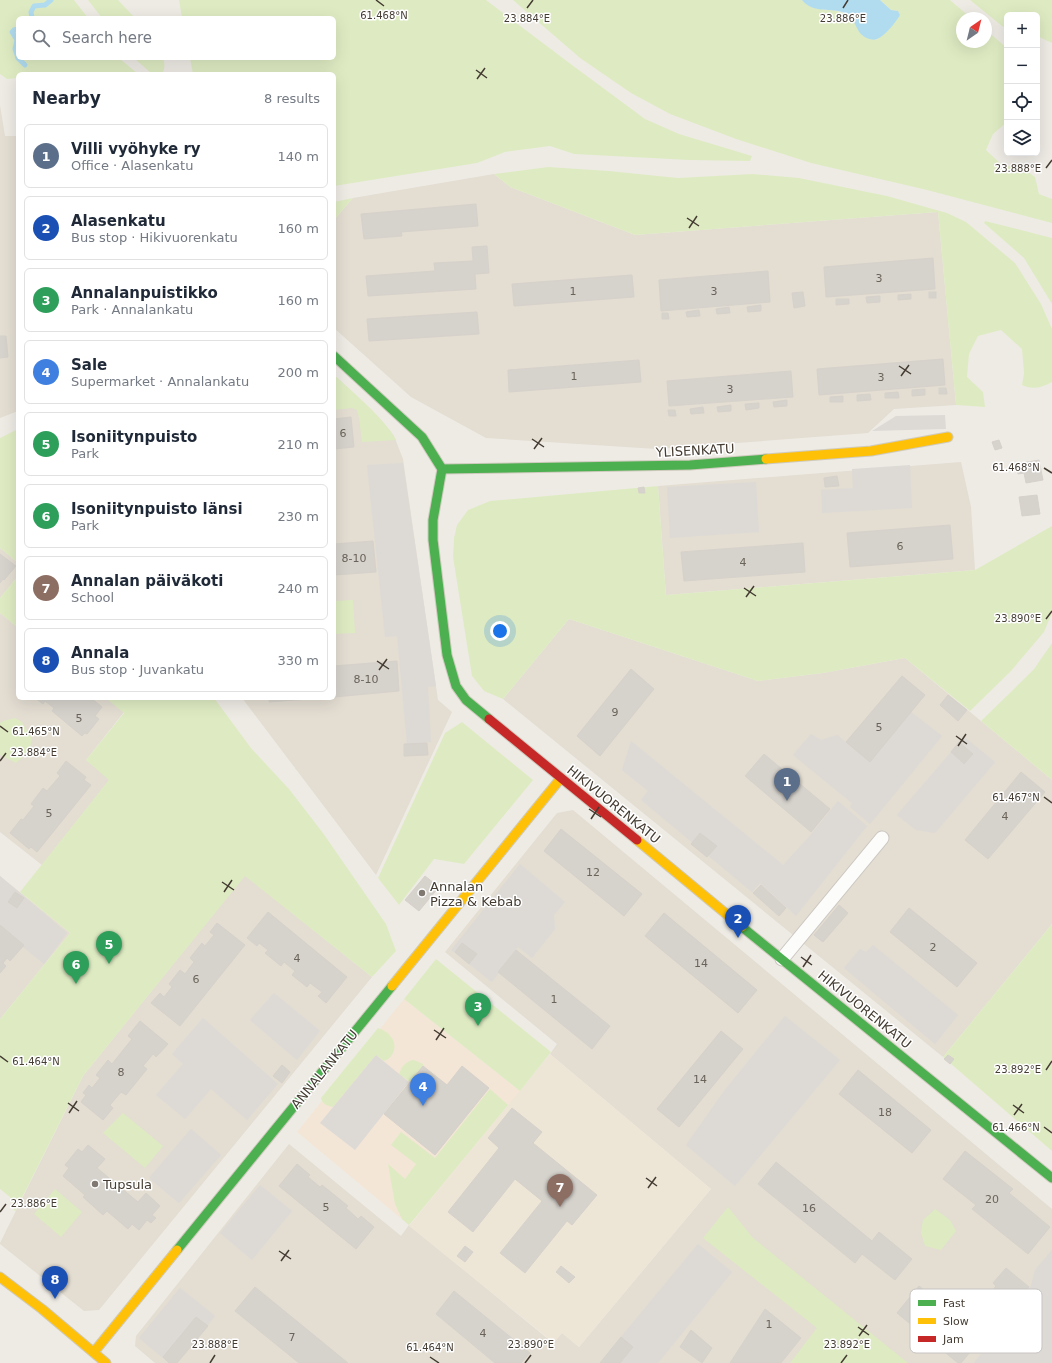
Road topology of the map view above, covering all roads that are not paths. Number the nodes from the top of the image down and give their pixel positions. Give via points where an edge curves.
1 (336, 358) edge
2 (948, 437) dead end
3 (442, 469) junction
4 (561, 778) junction
5 (882, 838) dead end
6 (782, 959) junction
7 (1052, 1178) edge
8 (0, 1277) edge
9 (93, 1358) edge
10 (106, 1363) edge

1 - 3 street via 422,437
2 - 3 street, YLISENKATU via 871,451 690,465
3 - 4 street, HIKIVUORENKATU via 433,520 433,540 448,655 456,686 466,700
4 - 6 street, HIKIVUORENKATU
4 - 9 street, ANNALANKATU
5 - 6 street
6 - 7 street, HIKIVUORENKATU
8 - 9 street
9 - 10 street

